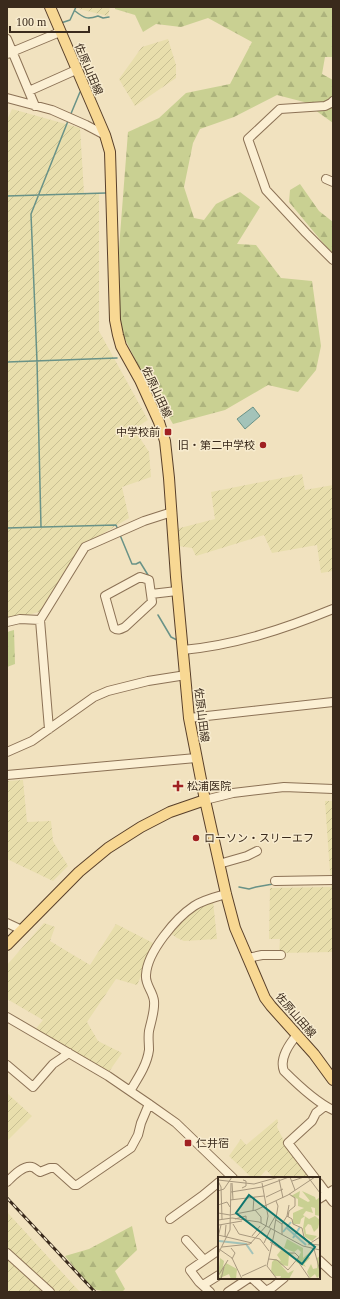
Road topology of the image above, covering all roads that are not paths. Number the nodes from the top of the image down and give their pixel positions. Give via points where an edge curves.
1 (50, 7) edge
2 (60, 32) junction
3 (7, 39) edge
4 (10, 53) edge
5 (76, 70) junction
6 (29, 91) junction
7 (7, 98) edge
8 (332, 103) edge
9 (35, 106) junction
10 (105, 135) junction
11 (333, 260) edge
12 (172, 512) junction
13 (177, 591) junction
14 (151, 594) junction
15 (333, 609) edge
16 (40, 620) junction
17 (7, 622) edge
18 (183, 650) junction
19 (186, 675) junction
20 (333, 702) edge
21 (189, 718) junction
22 (50, 729) junction
23 (7, 752) edge
24 (196, 758) junction
25 (7, 775) edge
26 (333, 789) edge
27 (205, 800) junction
28 (257, 851) dead end
29 (219, 864) junction
30 (333, 880) edge
31 (276, 881) dead end
32 (226, 894) junction
33 (7, 923) edge
34 (22, 930) junction
35 (7, 945) edge
36 (280, 955) dead end
37 (248, 958) junction
38 (7, 1017) edge
39 (297, 1035) junction
40 (69, 1053) junction
41 (7, 1065) edge
42 (333, 1080) edge
43 (130, 1091) junction
44 (149, 1104) junction
45 (325, 1106) junction
46 (333, 1110) edge
47 (228, 1176) edge
48 (314, 1177) edge
49 (7, 1182) edge
50 (218, 1183) edge
51 (320, 1184) edge
52 (330, 1192) edge
53 (320, 1199) edge
54 (333, 1202) edge
55 (170, 1219) dead end
56 (186, 1240) dead end
57 (218, 1251) edge
58 (7, 1253) edge
59 (204, 1260) junction
60 (320, 1261) edge
61 (333, 1274) edge
62 (218, 1275) edge
63 (248, 1279) edge
64 (253, 1279) edge
65 (283, 1279) edge
66 (203, 1285) junction
67 (50, 1292) edge
68 (210, 1292) edge
69 (228, 1292) edge
70 (265, 1292) edge

1 - 2 main road, 佐原山田線
2 - 4 street
2 - 5 main road, 佐原山田線
3 - 4 street
4 - 6 street
5 - 6 street
5 - 10 main road, 佐原山田線
6 - 9 street
7 - 9 street
8 - 11 street via 325,106 280,109 248,139 266,190
9 - 10 street via 52,110
10 - 12 main road, 佐原山田線 via 110,152 115,320 121,346 156,415 164,441
12 - 13 main road, 佐原山田線
12 - 16 street via 144,521 85,547
13 - 14 street
13 - 18 main road, 佐原山田線
14 - 14 street via 152,602 125,627 120,630 114,628 105,596 140,578 149,580
15 - 18 street via 262,635
16 - 17 street
16 - 22 street
18 - 19 main road, 佐原山田線
19 - 21 main road, 佐原山田線
19 - 22 street via 148,681 94,697
20 - 21 street
21 - 24 main road, 佐原山田線
22 - 23 street via 32,741
24 - 25 street
24 - 27 main road, 佐原山田線
26 - 27 street via 284,787 233,793
27 - 29 main road, 佐原山田線
27 - 34 main road via 164,815 108,848 79,872
28 - 29 street
29 - 32 main road, 佐原山田線
30 - 31 street
32 - 37 main road, 佐原山田線 via 235,928
32 - 43 street via 192,907 178,920 153,952 146,974 154,1001 149,1050 144,1068
33 - 34 street
34 - 35 main road
36 - 37 street
37 - 39 main road, 佐原山田線 via 265,998
38 - 40 street
39 - 42 main road, 佐原山田線
39 - 45 street via 287,1048 283,1068 291,1078
40 - 41 street via 53,1064 33,1087
40 - 43 street
43 - 44 street
44 - 47 street via 176,1123
44 - 49 street via 131,1148 77,1185 55,1168 40,1172 32,1167 20,1170
45 - 46 street
45 - 48 street via 288,1143
50 - 55 street
51 - 52 street
52 - 53 street
52 - 54 street
56 - 59 street
57 - 59 street
58 - 67 street
59 - 66 street via 190,1270
60 - 61 street
62 - 66 street
63 - 69 street
64 - 70 street
65 - 70 street
66 - 68 street

